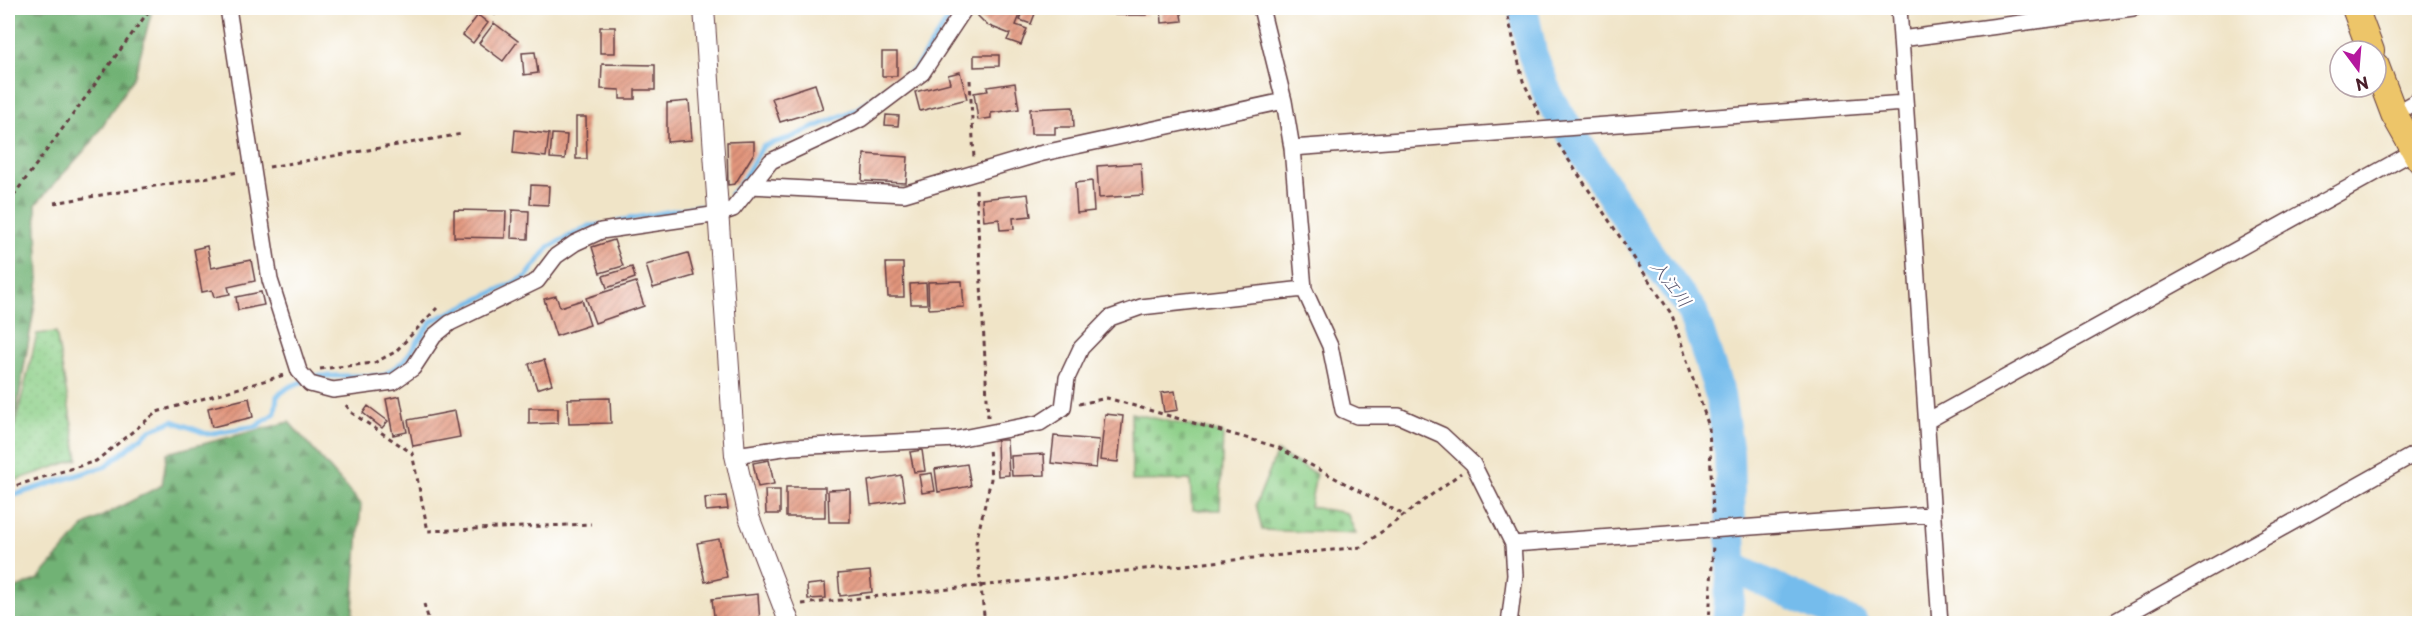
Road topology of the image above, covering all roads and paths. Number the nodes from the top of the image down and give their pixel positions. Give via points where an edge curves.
1 (151, 8) edge
2 (228, 8) edge
3 (704, 8) edge
4 (965, 8) edge
5 (1261, 8) edge
6 (1506, 8) edge
7 (1899, 8) edge
8 (2133, 8) edge
9 (2355, 8) edge
10 (1901, 39) junction
11 (2367, 39) edge
12 (970, 80) dead end
13 (2388, 98) edge
14 (2420, 99) edge
15 (1284, 101) junction
16 (1905, 103) junction
17 (2394, 114) junction
18 (1547, 129) junction
19 (1292, 148) junction
20 (2416, 156) edge
21 (975, 175) junction
22 (750, 186) junction
23 (8, 203) edge
24 (720, 214) junction
25 (1304, 289) junction
26 (437, 308) dead end
27 (298, 371) junction
28 (333, 390) junction
29 (1063, 408) junction
30 (1927, 421) junction
31 (988, 433) junction
32 (2420, 451) edge
33 (735, 455) junction
34 (1473, 464) junction
35 (8, 488) edge
36 (1933, 514) junction
37 (1404, 516) junction
38 (591, 524) dead end
39 (1713, 530) junction
40 (1513, 544) junction
41 (981, 586) junction
42 (424, 604) dead end
43 (2420, 613) edge
44 (786, 615) edge
45 (430, 624) edge
46 (985, 624) edge
47 (1509, 624) edge
48 (1709, 624) edge
49 (1940, 624) edge
50 (2110, 624) edge
51 (2402, 624) edge

1 - 23 path
2 - 27 street via 270,280
3 - 24 street
4 - 22 street via 922,73 861,119 771,160
5 - 15 street
6 - 18 path via 1523,81
7 - 10 street
8 - 10 street
9 - 11 highway
10 - 16 street
12 - 21 path
13 - 17 highway
14 - 17 street
15 - 19 street
15 - 21 street via 1039,154
16 - 18 street
16 - 30 street
17 - 20 highway
18 - 19 street
18 - 39 path via 1672,315 1709,427
19 - 25 street
20 - 30 street
21 - 22 street via 904,195
21 - 31 path
22 - 24 street via 734,209
24 - 28 street via 601,231 556,256 537,281 450,323 434,336 413,368 393,382
24 - 33 street
25 - 29 street via 1141,307 1110,318 1081,348 1067,378
25 - 34 street via 1330,346 1343,410 1357,416 1399,416 1442,435
26 - 27 path via 395,352 374,363
27 - 28 street via 310,384
27 - 35 path via 157,412 96,461
28 - 38 path via 352,413 412,453 428,531
29 - 31 street via 1040,423
29 - 37 path via 1107,398 1278,447
30 - 36 street
31 - 33 street via 957,439 790,447
31 - 41 path via 991,479 976,542
32 - 50 street
33 - 44 street via 749,517
34 - 37 path
34 - 40 street
36 - 39 street
36 - 49 street
37 - 41 path via 1361,547
39 - 40 street
39 - 48 path
40 - 47 street via 1515,574
41 - 44 path
41 - 46 path
42 - 45 path
43 - 51 path

